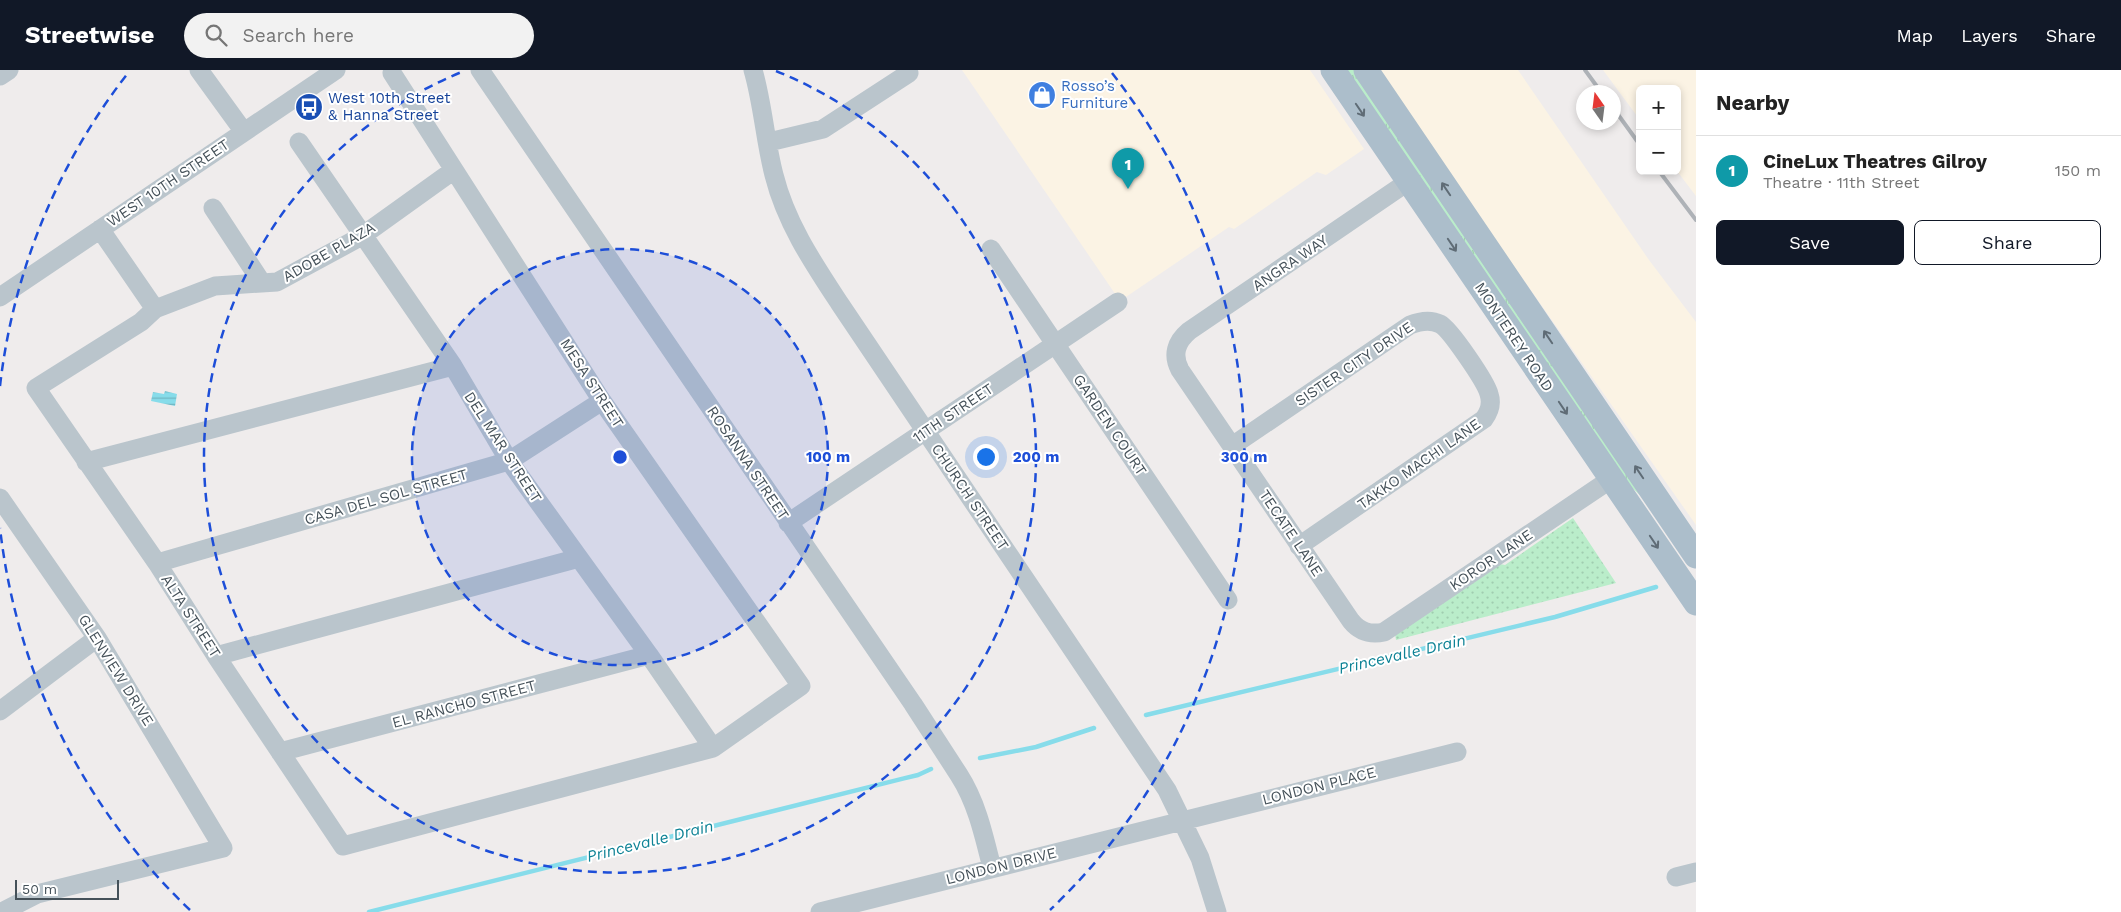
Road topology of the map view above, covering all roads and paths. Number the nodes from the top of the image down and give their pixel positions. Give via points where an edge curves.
1 (9, 70) edge
2 (199, 70) edge
3 (336, 70) edge
4 (480, 70) edge
5 (753, 70) edge
6 (1333, 70) edge
7 (1366, 70) edge
8 (392, 73) dead end
9 (909, 73) dead end
10 (0, 76) edge
11 (244, 132) junction
12 (300, 142) dead end
13 (768, 142) junction
14 (454, 170) junction
15 (1409, 181) junction
16 (213, 208) dead end
17 (100, 229) junction
18 (362, 236) junction
19 (991, 249) dead end
20 (262, 283) junction
21 (0, 297) edge
22 (1118, 302) dead end
23 (155, 309) junction
24 (1055, 344) junction
25 (1176, 349) joint
26 (1469, 361) joint
27 (453, 366) junction
28 (36, 388) joint
29 (602, 401) junction
30 (926, 431) junction
31 (1232, 446) junction
32 (86, 462) junction
33 (509, 462) junction
34 (1611, 479) junction
35 (2, 504) edge
36 (788, 523) junction
37 (1300, 546) junction
38 (1696, 556) edge
39 (579, 558) junction
40 (157, 563) junction
41 (1228, 600) dead end
42 (1696, 603) edge
43 (1369, 634) joint
44 (97, 638) junction
45 (649, 655) junction
46 (216, 656) junction
47 (0, 711) edge
48 (713, 748) junction
49 (280, 752) junction
50 (1457, 752) dead end
51 (1182, 820) junction
52 (992, 868) junction
53 (1696, 872) edge
54 (1676, 877) dead end
55 (2, 912) edge
56 (820, 912) edge
57 (1216, 912) edge

1 - 10 street
2 - 11 street
3 - 11 street, WEST 10TH STREET
4 - 36 street, ROSANNA STREET
5 - 13 street, CHURCH STREET
6 -> 15 main road, MONTEREY ROAD
38 -> 7 main road, MONTEREY ROAD
8 - 14 street, MESA STREET
9 - 13 street via 823,129
11 - 17 street, WEST 10TH STREET
12 - 18 street, DEL MAR STREET
13 - 30 street, CHURCH STREET via 773,174 795,232 830,290
14 - 18 street, ADOBE PLAZA
14 - 29 street, MESA STREET
15 - 25 street, ANGRA WAY via 1189,331
15 -> 34 main road, MONTEREY ROAD
16 - 20 street
17 - 21 street, WEST 10TH STREET
17 - 23 street
18 - 20 street, ADOBE PLAZA via 277,282
18 - 27 street, DEL MAR STREET
19 - 24 street, GARDEN COURT
20 - 23 street, ADOBE PLAZA via 215,286
22 - 24 street, 11TH STREET
23 - 28 street, ADOBE PLAZA via 141,322
24 - 30 street, 11TH STREET
24 - 41 street, GARDEN COURT
25 - 31 street, TECATE LANE via 1180,370
26 - 31 street, SISTER CITY DRIVE via 1446,328 1432,321 1417,322
26 - 37 street, TAKKO MACHI LANE via 1489,392 1490,406 1484,419
27 - 32 street
27 - 33 street, DEL MAR STREET
28 - 32 street, ALTA STREET
29 - 33 street, CASA DEL SOL STREET
29 - 48 street, MESA STREET via 801,686
30 - 36 street, 11TH STREET
30 - 51 street, CHURCH STREET via 1167,790
31 - 37 street, TECATE LANE
32 - 40 street, ALTA STREET
33 - 39 street, DEL MAR STREET
33 - 40 street, CASA DEL SOL STREET
34 -> 42 main road, MONTEREY ROAD
34 - 43 street, KOROR LANE via 1384,632
35 - 44 street, GLENVIEW DRIVE
36 - 52 street, ROSANNA STREET via 966,786
37 - 43 street, TECATE LANE via 1351,622
39 - 45 street, DEL MAR STREET
39 - 46 street
40 - 46 street, ALTA STREET
44 - 47 street
44 - 55 street, GLENVIEW DRIVE via 223,848 37,894
45 - 48 street, DEL MAR STREET
45 - 49 street, EL RANCHO STREET
46 - 49 street, ALTA STREET
48 - 49 street, ALTA STREET via 344,846
50 - 51 street, LONDON PLACE
51 - 52 street, LONDON DRIVE
51 - 57 street, CHURCH STREET via 1200,858
52 - 56 street, LONDON DRIVE
53 - 54 street

